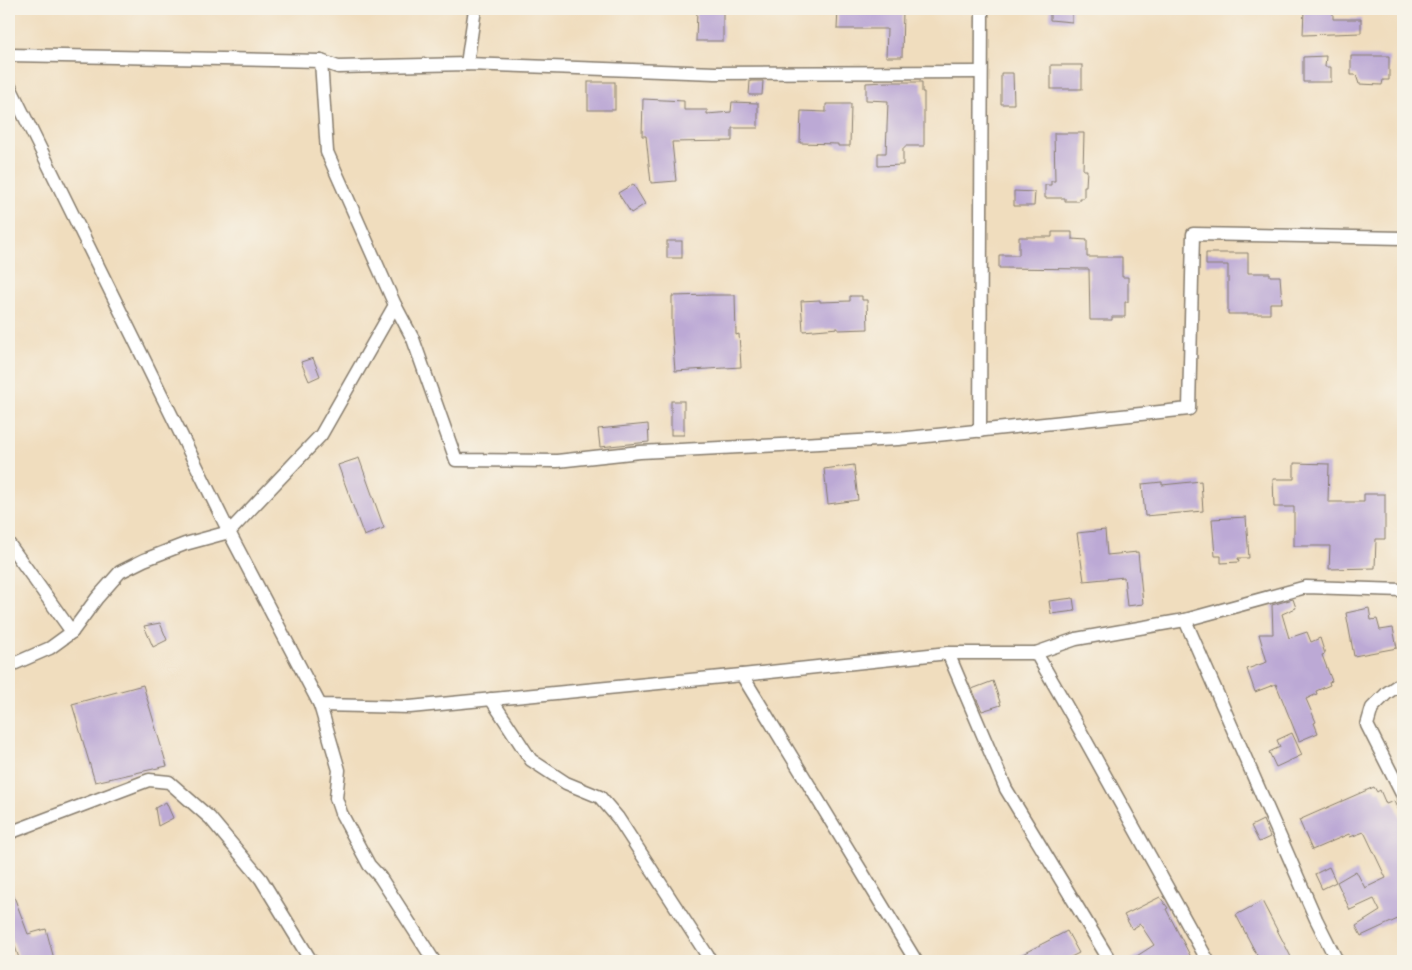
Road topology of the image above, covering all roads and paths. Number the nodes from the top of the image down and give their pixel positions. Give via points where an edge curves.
1 (474, 9) edge
2 (982, 9) edge
3 (9, 54) edge
4 (321, 61) junction
5 (467, 64) junction
6 (981, 72) junction
7 (9, 85) edge
8 (1403, 238) edge
9 (395, 305) junction
10 (980, 431) junction
11 (229, 532) junction
12 (9, 544) edge
13 (1403, 590) edge
14 (1185, 620) junction
15 (72, 632) junction
16 (948, 654) junction
17 (1036, 654) junction
18 (9, 666) edge
19 (742, 675) junction
20 (1403, 682) edge
21 (491, 699) junction
22 (320, 705) junction
23 (1403, 796) edge
24 (9, 833) edge
25 (312, 961) edge
26 (434, 961) edge
27 (711, 961) edge
28 (916, 961) edge
29 (1110, 961) edge
30 (1208, 961) edge
31 (1337, 961) edge

1 - 5 street
2 - 6 street
3 - 4 street
4 - 5 street via 338,68
4 - 9 street via 327,152
5 - 6 street via 715,72
6 - 10 street
7 - 11 street
8 - 10 street via 1193,234 1189,409
9 - 10 street via 413,339 456,460 557,461 640,452 898,439
9 - 11 street via 322,435
11 - 15 street via 184,544 120,572
11 - 22 street
12 - 15 street
13 - 14 street via 1306,587
14 - 17 street via 1076,639
14 - 31 street
15 - 18 street via 50,648
16 - 17 street
16 - 19 street
16 - 29 street via 1006,789
17 - 30 street
19 - 21 street
19 - 28 street
20 - 23 street via 1372,708 1367,725
21 - 22 street via 410,706
21 - 27 street via 530,760 566,783 600,797 618,818
22 - 26 street via 339,770 336,798 341,813 369,864
24 - 25 street via 149,780 168,782 210,818 261,879

